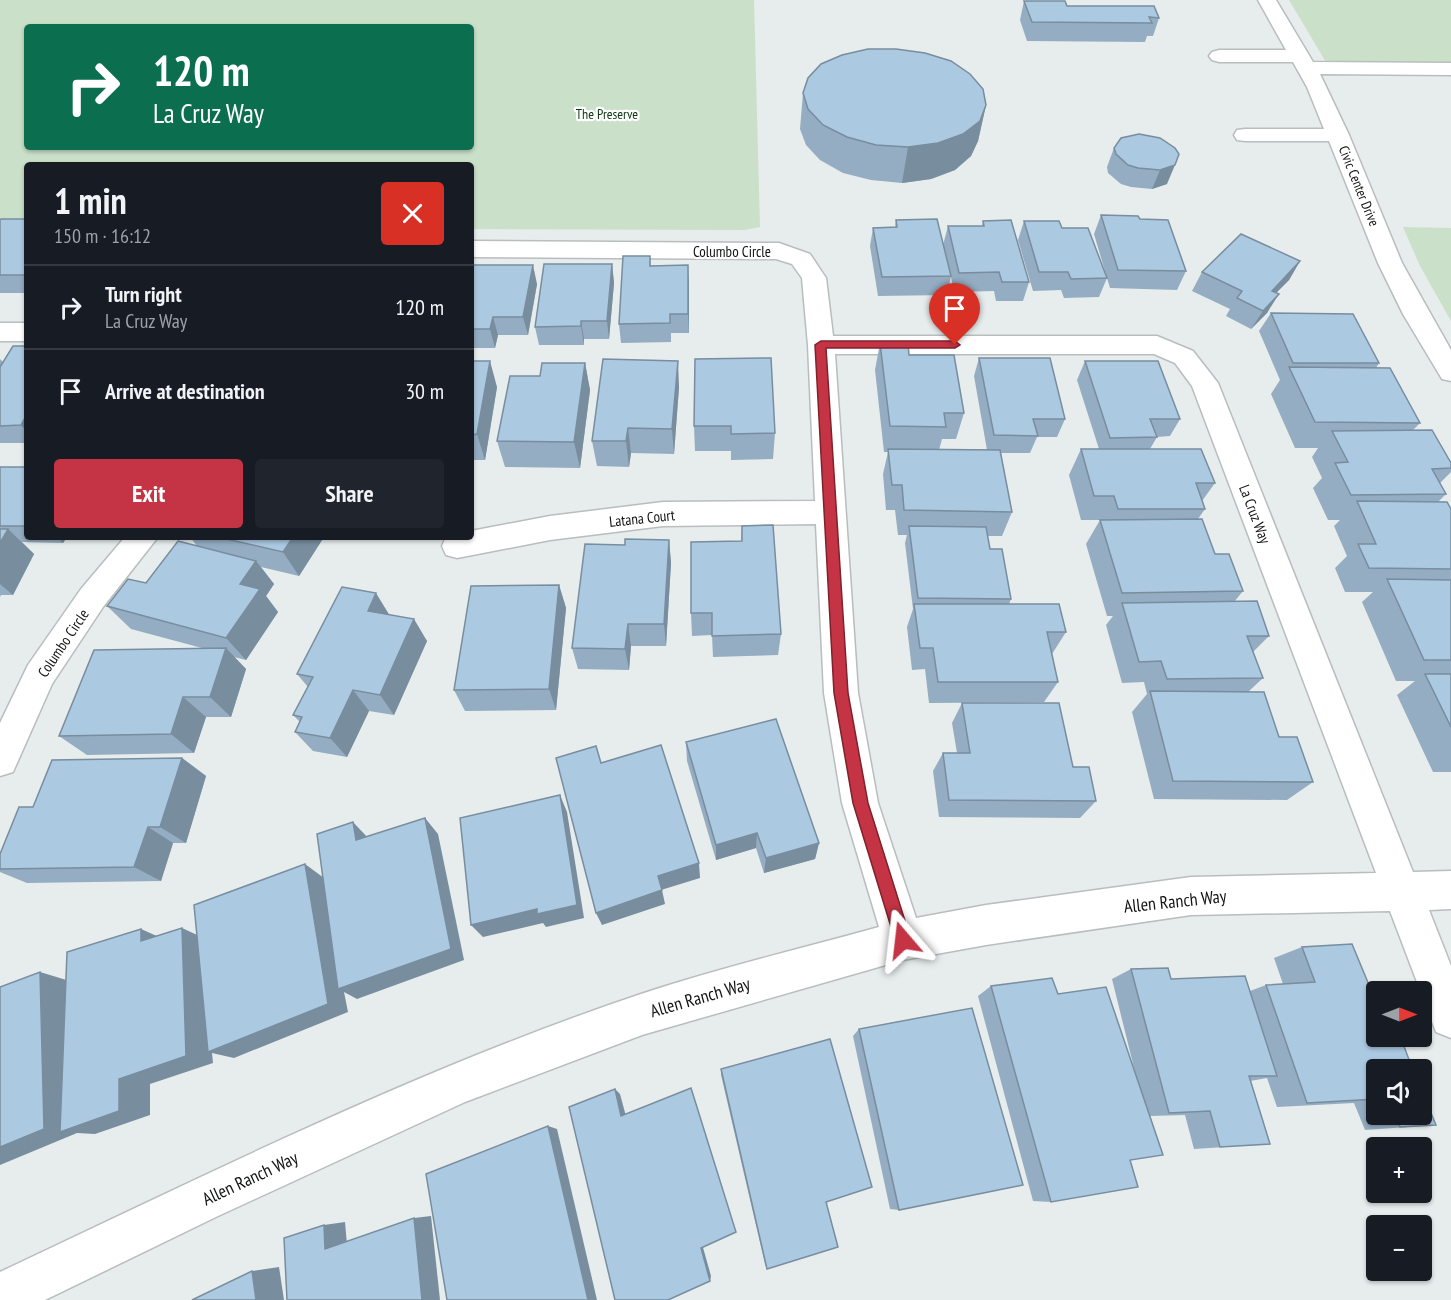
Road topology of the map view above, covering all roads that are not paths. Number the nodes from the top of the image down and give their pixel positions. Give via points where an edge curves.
1 (1267, 0) edge
2 (1219, 56) dead end
3 (1304, 62) junction
4 (1451, 69) edge
5 (1245, 135) dead end
6 (1338, 135) junction
7 (474, 249) edge
8 (0, 333) edge
9 (24, 333) edge
10 (821, 345) junction
11 (1451, 372) edge
12 (830, 512) junction
13 (140, 540) edge
14 (457, 546) dead end
15 (0, 760) edge
16 (1402, 890) junction
17 (1451, 890) edge
18 (903, 940) junction
19 (1451, 1017) edge
20 (0, 1297) edge

1 - 3 street, Civic Center Drive
2 - 3 street
3 - 4 street
3 - 6 street, Civic Center Drive
5 - 6 street
6 - 11 street, Civic Center Drive via 1390,263
7 - 10 street, Columbo Circle via 779,251 801,259 814,278
8 - 9 street
10 - 12 street, Columbo Circle
10 - 16 street, La Cruz Way via 1156,345 1184,357 1204,383
12 - 14 street, Latana Court via 663,514 550,528
12 - 18 street, Columbo Circle via 841,693 860,803
13 - 15 street, Columbo Circle via 92,598 40,675
16 - 17 street, Allen Ranch Way
16 - 18 street, Allen Ranch Way via 1191,896
16 - 19 street, La Cruz Way
18 - 20 street, Allen Ranch Way via 642,1014 456,1084

